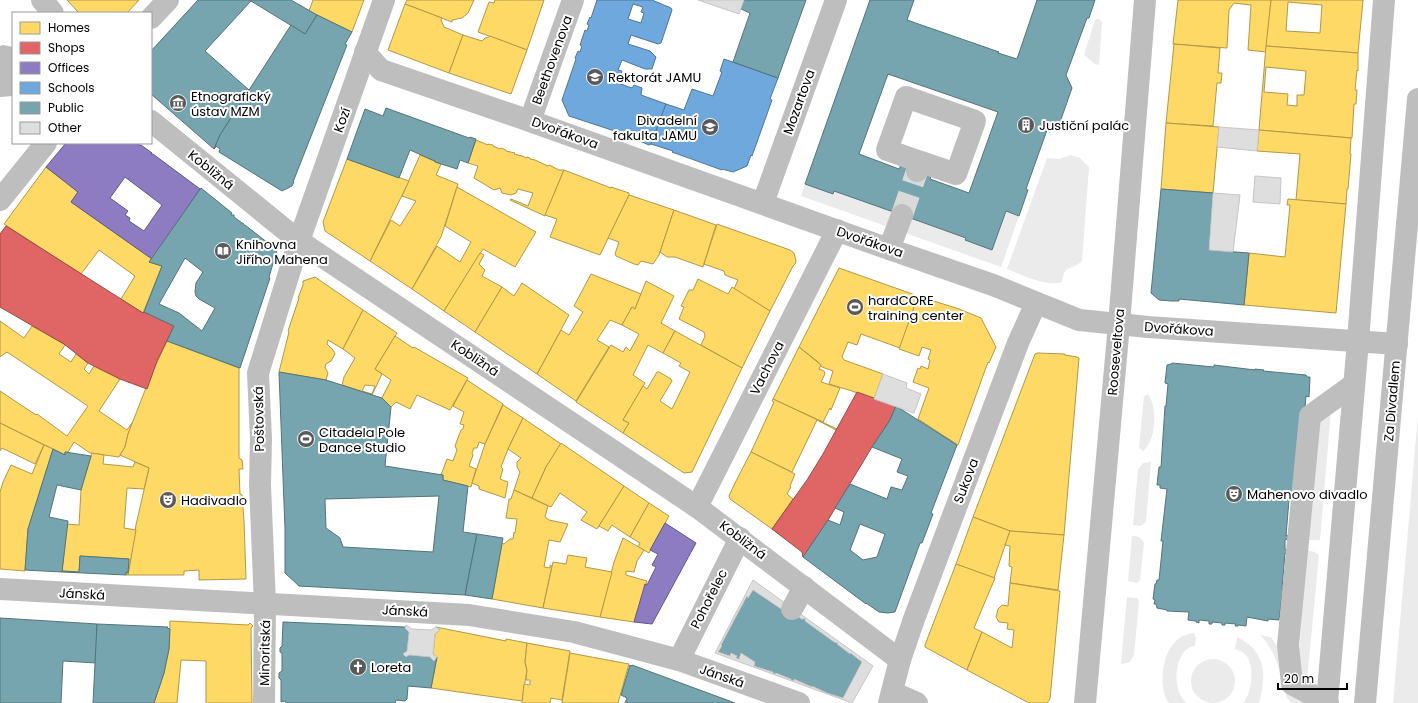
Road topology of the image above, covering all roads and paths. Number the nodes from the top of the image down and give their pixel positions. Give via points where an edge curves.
1 (42, 0) edge
2 (168, 0) edge
3 (384, 0) edge
4 (573, 0) edge
5 (836, 0) edge
6 (1145, 0) edge
7 (1384, 0) edge
8 (52, 12) edge
9 (152, 17) edge
10 (365, 52) junction
11 (1418, 99) edge
12 (530, 121) junction
13 (152, 122) edge
14 (45, 144) edge
15 (0, 200) edge
16 (763, 203) junction
17 (902, 215) tunnel mouth
18 (837, 230) junction
19 (299, 241) junction
20 (890, 248) junction
21 (1036, 303) junction
22 (1118, 324) junction
23 (1358, 341) junction
24 (1397, 344) junction
25 (1353, 385) junction
26 (697, 506) junction
27 (740, 538) junction
28 (804, 587) junction
29 (0, 589) edge
30 (266, 604) junction
31 (792, 609) dead end
32 (679, 660) junction
33 (900, 660) junction
34 (890, 697) edge
35 (264, 703) edge
36 (799, 703) edge
37 (917, 703) edge
38 (1085, 703) edge
39 (1327, 703) edge
40 (1365, 703) edge

1 - 8 street
2 - 9 street
3 - 10 street, Kozí
4 - 12 street, Beethovenova
5 - 16 street, Mozartova
6 - 22 street, Rooseveltova
7 - 23 street
10 - 12 street, Dvořákova via 381,70
10 - 19 street, Kozí
11 - 24 street, Za Divadlem
12 - 16 street, Dvořákova
13 - 19 street, Kobližná
14 - 15 street
16 - 18 street, Dvořákova
17 - 20 street
18 - 20 street, Dvořákova
18 - 26 street, Vachova
19 - 26 street, Kobližná
19 - 30 street, Poštovská via 258,373
20 - 21 street, Dvořákova
21 - 22 street, Dvořákova via 1079,320
21 - 33 street, Sukova via 1018,343
22 - 23 street, Dvořákova
22 - 38 street, Rooseveltova
23 - 24 street, Dvořákova
23 - 25 street
24 - 40 street, Za Divadlem
25 - 39 street
25 - 39 street via 1310,416 1288,645 1292,684
26 - 27 street, Kobližná
27 - 28 street, Kobližná
27 - 32 street, Pohořelec
28 - 31 street
28 - 33 street, Kobližná
29 - 30 street, Jánská
30 - 32 street, Jánská via 469,615 574,632
30 - 35 street, Minoritská
32 - 36 street, Jánská via 753,677
33 - 34 street
34 - 37 street

